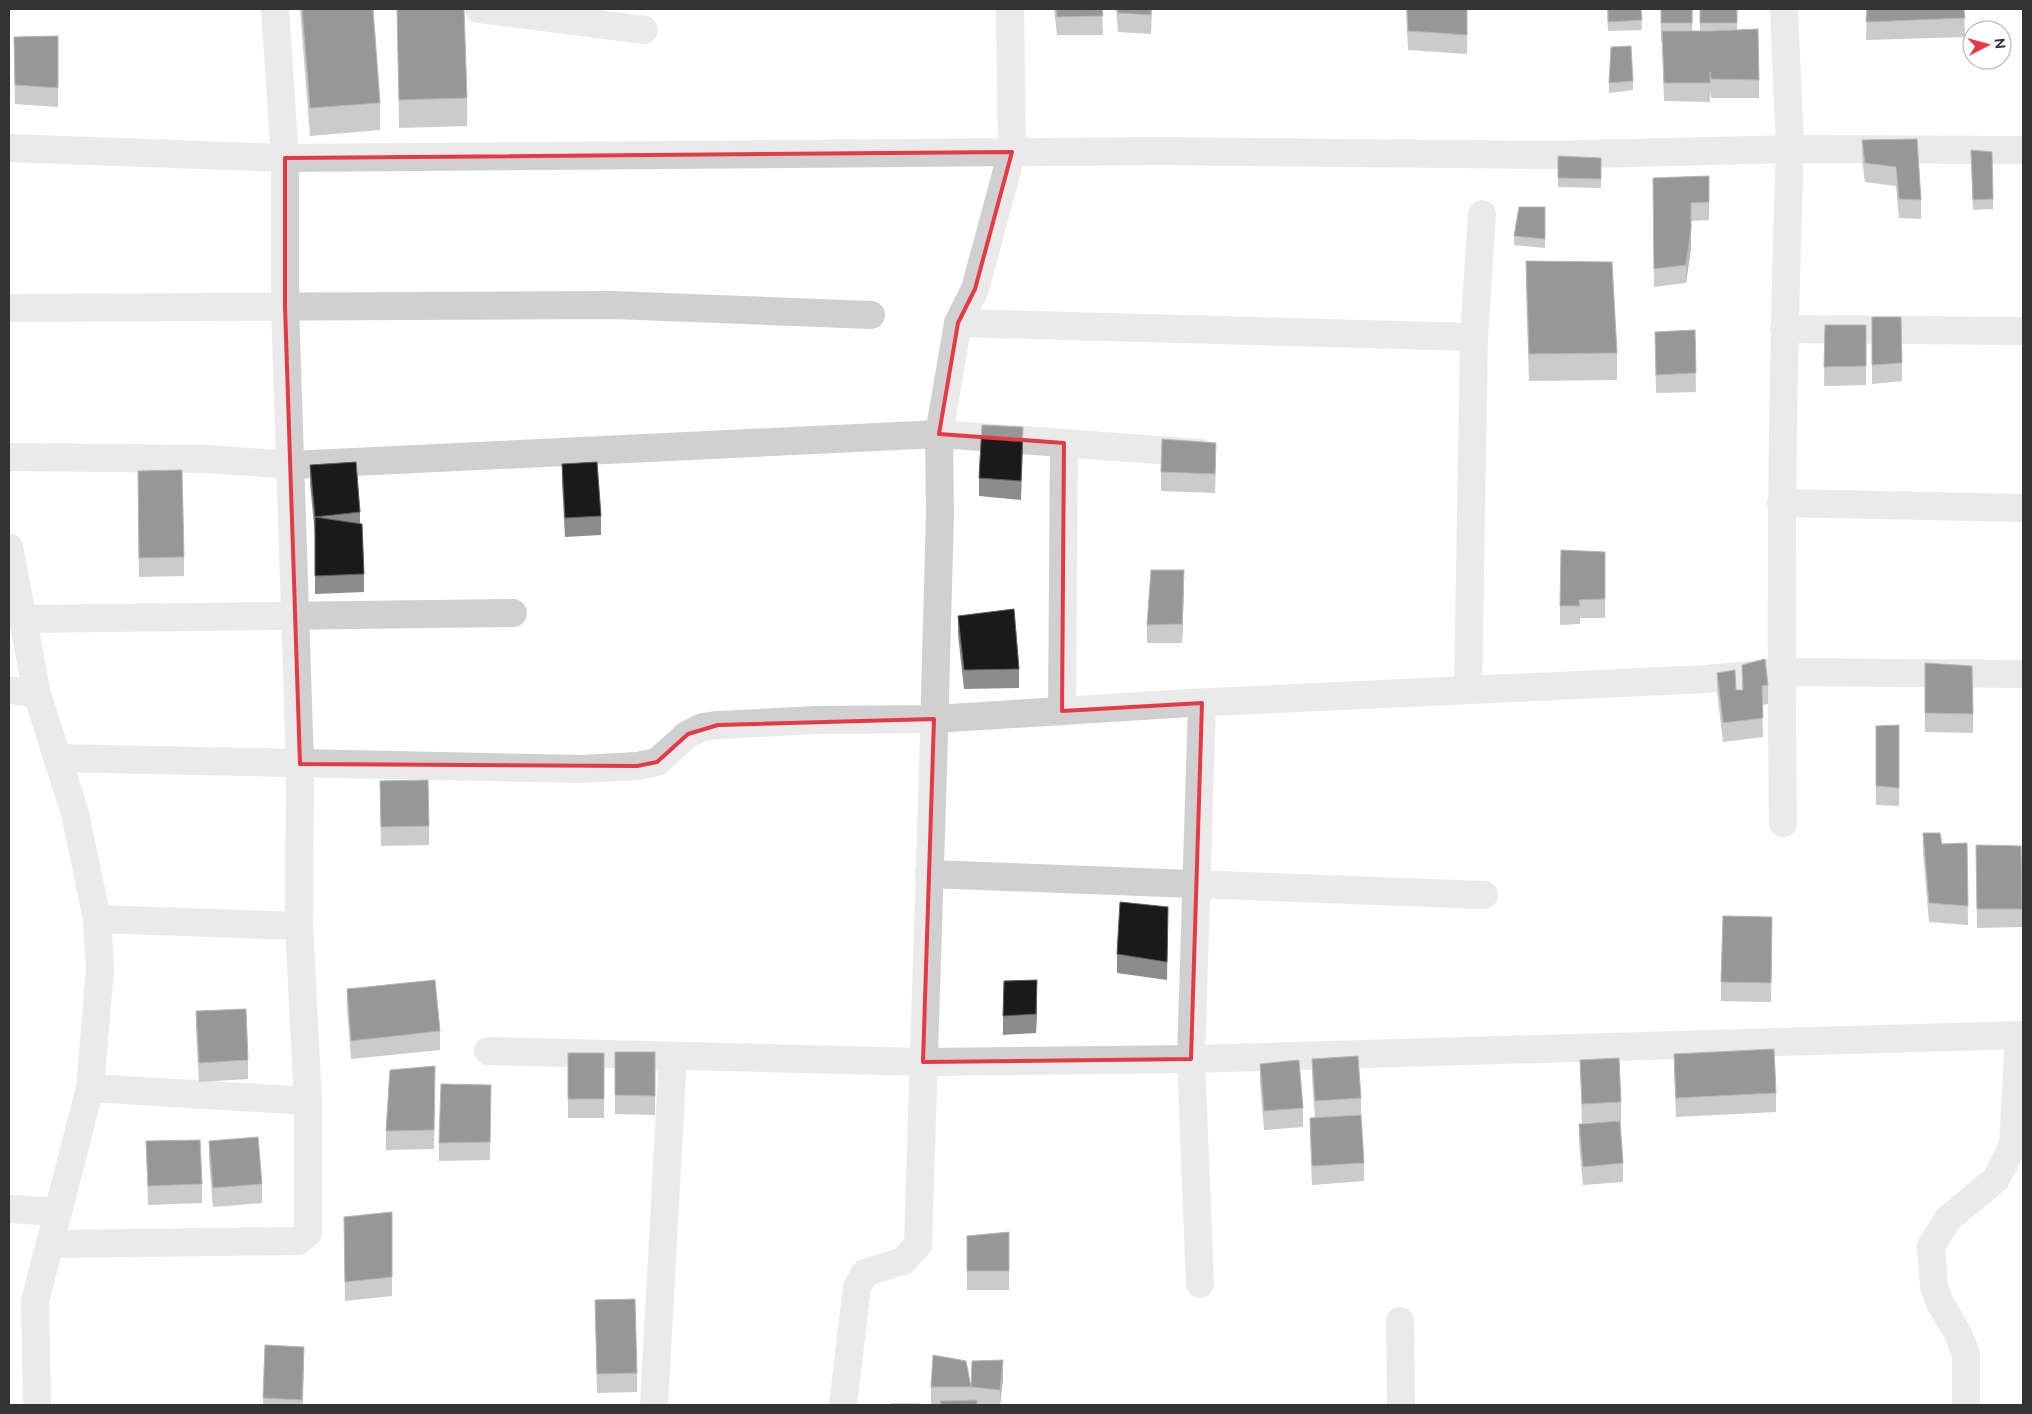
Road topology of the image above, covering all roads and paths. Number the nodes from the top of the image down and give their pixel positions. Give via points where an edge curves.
1 (275, 9) edge
2 (479, 9) edge
3 (1010, 9) edge
4 (1784, 9) edge
5 (644, 30) dead end
6 (9, 148) edge
7 (1790, 149) junction
8 (2023, 150) edge
9 (1012, 152) junction
10 (284, 158) junction
11 (1482, 214) dead end
12 (285, 306) junction
13 (9, 308) edge
14 (871, 315) dead end
15 (958, 323) junction
16 (1784, 329) junction
17 (2023, 331) edge
18 (1474, 337) junction
19 (939, 434) junction
20 (1064, 444) junction
21 (1209, 454) edge
22 (9, 457) edge
23 (291, 465) junction
24 (1781, 503) junction
25 (2023, 508) edge
26 (9, 547) edge
27 (513, 613) dead end
28 (295, 614) junction
29 (23, 619) junction
30 (1781, 672) junction
31 (2023, 674) edge
32 (9, 690) edge
33 (1468, 690) junction
34 (37, 694) junction
35 (1202, 702) junction
36 (1062, 711) junction
37 (934, 719) junction
38 (57, 758) junction
39 (300, 764) junction
40 (1783, 823) dead end
41 (929, 874) junction
42 (1196, 882) junction
43 (1484, 895) dead end
44 (97, 919) junction
45 (299, 926) junction
46 (2021, 1036) edge
47 (488, 1050) dead end
48 (673, 1056) junction
49 (1191, 1059) junction
50 (922, 1062) junction
51 (90, 1088) junction
52 (308, 1101) junction
53 (9, 1208) edge
54 (58, 1212) junction
55 (50, 1244) junction
56 (1200, 1284) dead end
57 (1400, 1321) dead end
58 (37, 1405) edge
59 (654, 1405) edge
60 (842, 1405) edge
61 (1401, 1405) edge
62 (1966, 1405) edge

1 - 10 street
2 - 5 street
3 - 9 street
4 - 7 street
6 - 10 street
7 - 8 street
7 - 9 street via 1550,155
7 - 16 street
9 - 10 street
9 - 15 street via 975,289
10 - 12 street
11 - 18 street
12 - 13 street
12 - 14 street via 613,306
12 - 23 street
15 - 18 street
15 - 19 street
16 - 17 street
16 - 24 street
18 - 33 street
19 - 20 street
19 - 23 street
19 - 37 street
20 - 21 street
20 - 36 street
22 - 23 street via 209,459
23 - 28 street
24 - 25 street
24 - 30 street
26 - 29 street
27 - 28 street
28 - 29 street
28 - 39 street
29 - 34 street
30 - 31 street
30 - 33 street via 1707,679
30 - 40 street
32 - 34 street
33 - 35 street
34 - 38 street
35 - 36 street
35 - 42 street
36 - 37 street
37 - 39 street via 718,725 688,734 657,762 636,766 582,769
37 - 41 street
38 - 39 street
38 - 44 street via 75,813
39 - 45 street
41 - 42 street
41 - 50 street
42 - 43 street
42 - 49 street
44 - 45 street
44 - 51 street via 100,969
45 - 52 street
46 - 49 street
46 - 62 street via 2013,1146 1996,1179 1948,1219 1931,1246 1934,1287 1966,1354
47 - 48 street
48 - 50 street
48 - 59 street
49 - 50 street
49 - 56 street
50 - 60 street via 918,1245 903,1261 866,1273 857,1287
51 - 52 street
51 - 54 street
52 - 55 street via 309,1228 302,1240
53 - 54 street
54 - 55 street
55 - 58 street via 35,1301
57 - 61 street

